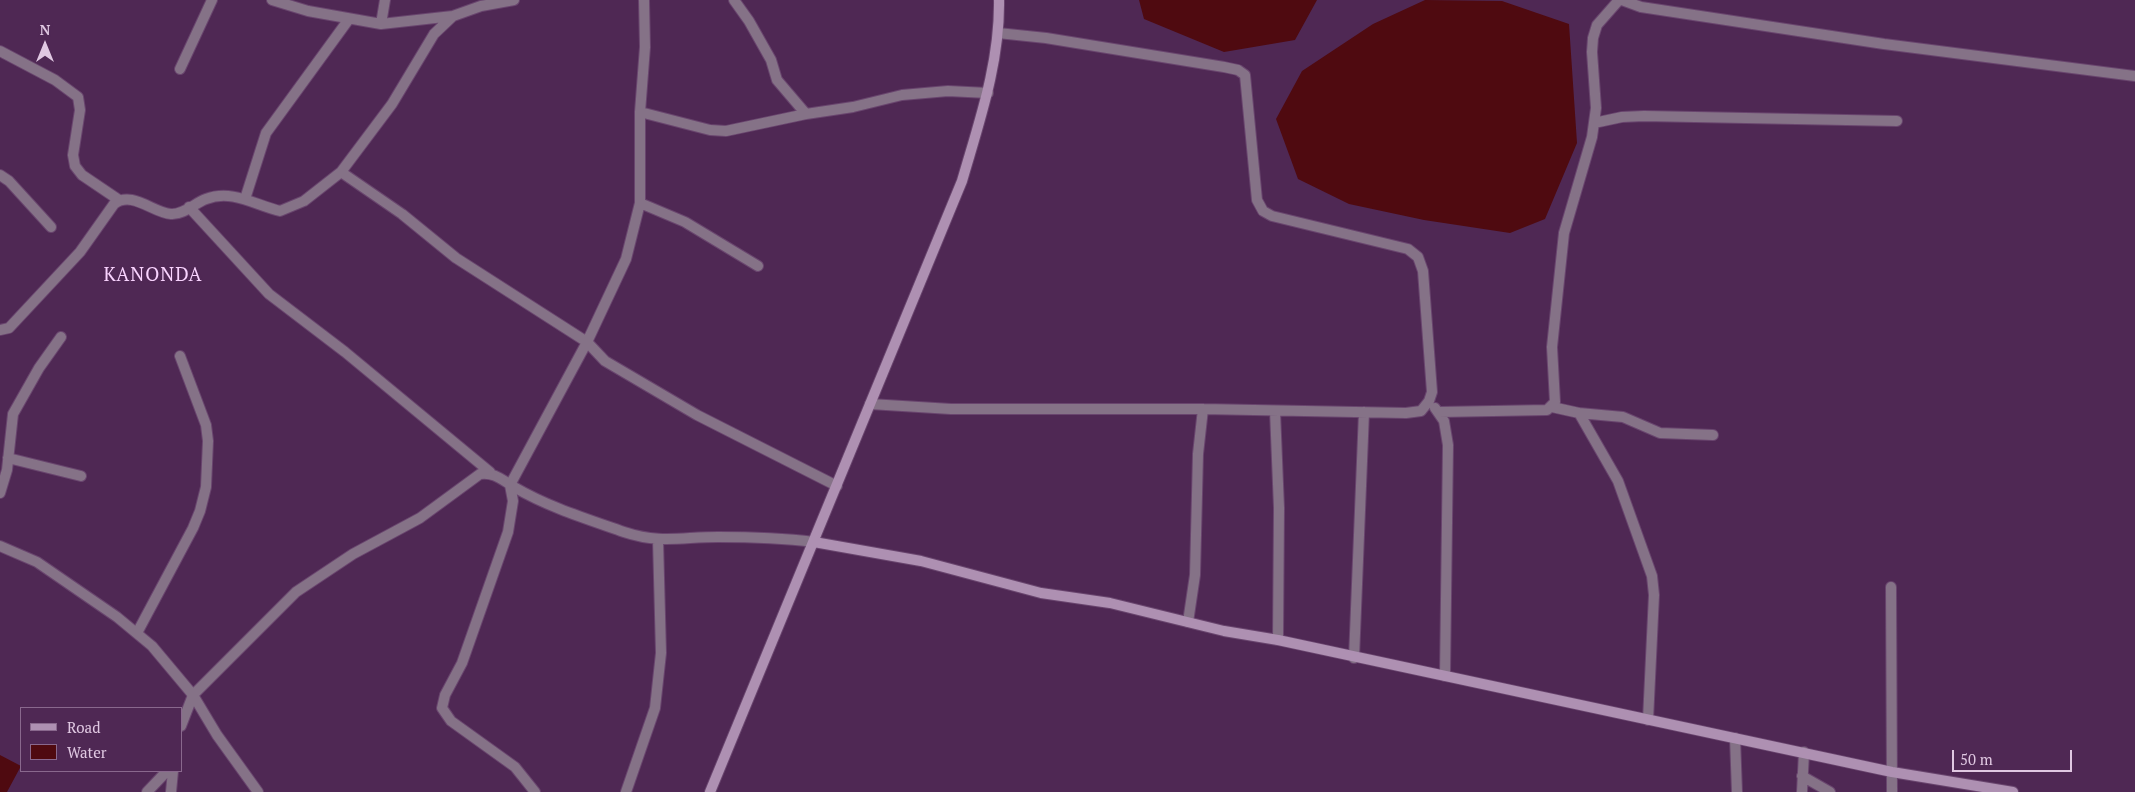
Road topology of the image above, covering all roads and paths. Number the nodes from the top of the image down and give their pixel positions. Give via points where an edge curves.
1 (212, 0) edge
2 (272, 0) edge
3 (385, 0) edge
4 (514, 0) edge
5 (644, 0) edge
6 (734, 0) edge
7 (999, 0) edge
8 (1621, 0) edge
9 (453, 16) junction
10 (349, 19) junction
11 (381, 24) junction
12 (998, 33) junction
13 (0, 51) edge
14 (180, 69) dead end
15 (2135, 76) edge
16 (988, 93) junction
17 (640, 112) junction
18 (806, 114) junction
19 (1897, 121) dead end
20 (1594, 123) junction
21 (341, 172) junction
22 (0, 175) edge
23 (245, 199) junction
24 (119, 200) junction
25 (640, 203) junction
26 (189, 207) junction
27 (51, 227) dead end
28 (758, 266) dead end
29 (0, 330) edge
30 (61, 337) dead end
31 (587, 342) junction
32 (180, 356) dead end
33 (1429, 402) junction
34 (870, 404) junction
35 (1552, 407) junction
36 (1203, 409) junction
37 (1275, 411) junction
38 (1364, 412) junction
39 (1439, 412) junction
40 (1579, 413) junction
41 (0, 428) edge
42 (10, 434) junction
43 (1713, 435) dead end
44 (8, 458) junction
45 (490, 472) junction
46 (81, 476) dead end
47 (510, 485) junction
48 (837, 486) junction
49 (0, 493) edge
50 (658, 540) junction
51 (814, 542) junction
52 (0, 546) edge
53 (1891, 587) dead end
54 (1188, 622) junction
55 (137, 633) junction
56 (1278, 640) junction
57 (1354, 658) junction
58 (1445, 676) junction
59 (193, 695) junction
60 (1648, 720) junction
61 (182, 723) edge
62 (1735, 738) junction
63 (1804, 752) junction
64 (166, 772) edge
65 (173, 772) edge
66 (1892, 772) junction
67 (1802, 776) junction
68 (147, 792) edge
69 (171, 792) edge
70 (258, 792) edge
71 (535, 792) edge
72 (626, 792) edge
73 (710, 792) edge
74 (1737, 792) edge
75 (1802, 792) edge
76 (1830, 792) edge
77 (1892, 792) edge
78 (2013, 792) edge

1 - 14 street
2 - 10 street
3 - 11 street
4 - 9 street via 481,6
5 - 17 street via 645,47
6 - 18 street via 771,60 777,80
7 - 12 street
8 - 15 street via 1640,7 1884,44
8 - 20 street via 1597,25 1593,38
9 - 11 street
9 - 21 street via 434,34 392,104
10 - 11 street
10 - 23 street via 266,133
12 - 16 street
12 - 33 street via 1224,67 1245,75 1257,200 1263,210 1272,216 1408,250 1418,257 1424,280 1432,392
13 - 24 street via 56,80 78,97 80,110 73,156 75,166 82,175
16 - 18 street via 948,91 902,95
16 - 34 street via 962,181
17 - 18 street via 726,131
17 - 25 street
19 - 20 street via 1644,116
20 - 35 street via 1564,233 1552,347 1555,402
21 - 23 street via 314,195 285,210 273,210
21 - 31 street via 402,214 456,258
22 - 27 street
23 - 26 street via 223,195
24 - 26 street via 130,200 169,214 177,214
24 - 29 street via 80,252 9,328
25 - 28 street via 702,231
25 - 31 street via 626,259
26 - 45 street via 270,294
30 - 42 street via 13,414
31 - 47 street
31 - 48 street via 605,361 697,415
32 - 55 street via 206,425 206,487 193,528
33 - 38 street via 1421,411
33 - 39 street
34 - 36 street via 951,409
34 - 48 street
35 - 39 street via 1547,410
35 - 40 street
36 - 37 street
36 - 54 street via 1198,454 1195,575
37 - 38 street
37 - 56 street via 1279,508
38 - 57 street
39 - 58 street via 1444,420 1448,445
40 - 43 street via 1623,417 1660,433
40 - 60 street via 1618,481 1652,576 1654,595
41 - 42 street
42 - 44 street
44 - 46 street
44 - 49 street
45 - 47 street
45 - 59 street via 472,478 420,518 347,558 296,592
47 - 50 street via 556,508
47 - 71 street via 513,501 508,532 462,663 445,695 442,708 451,721 515,767
48 - 51 street
50 - 51 street via 761,537
50 - 72 street via 660,653 655,708
51 - 54 street via 921,561 1041,593 1110,603
51 - 73 street
52 - 55 street via 37,562
53 - 66 street
54 - 56 street
55 - 59 street
56 - 57 street
57 - 58 street
58 - 60 street
59 - 61 street
59 - 70 street
60 - 62 street
62 - 63 street
62 - 74 street
63 - 66 street
63 - 67 street
64 - 68 street
65 - 69 street
66 - 77 street
66 - 78 street
67 - 75 street
67 - 76 street

